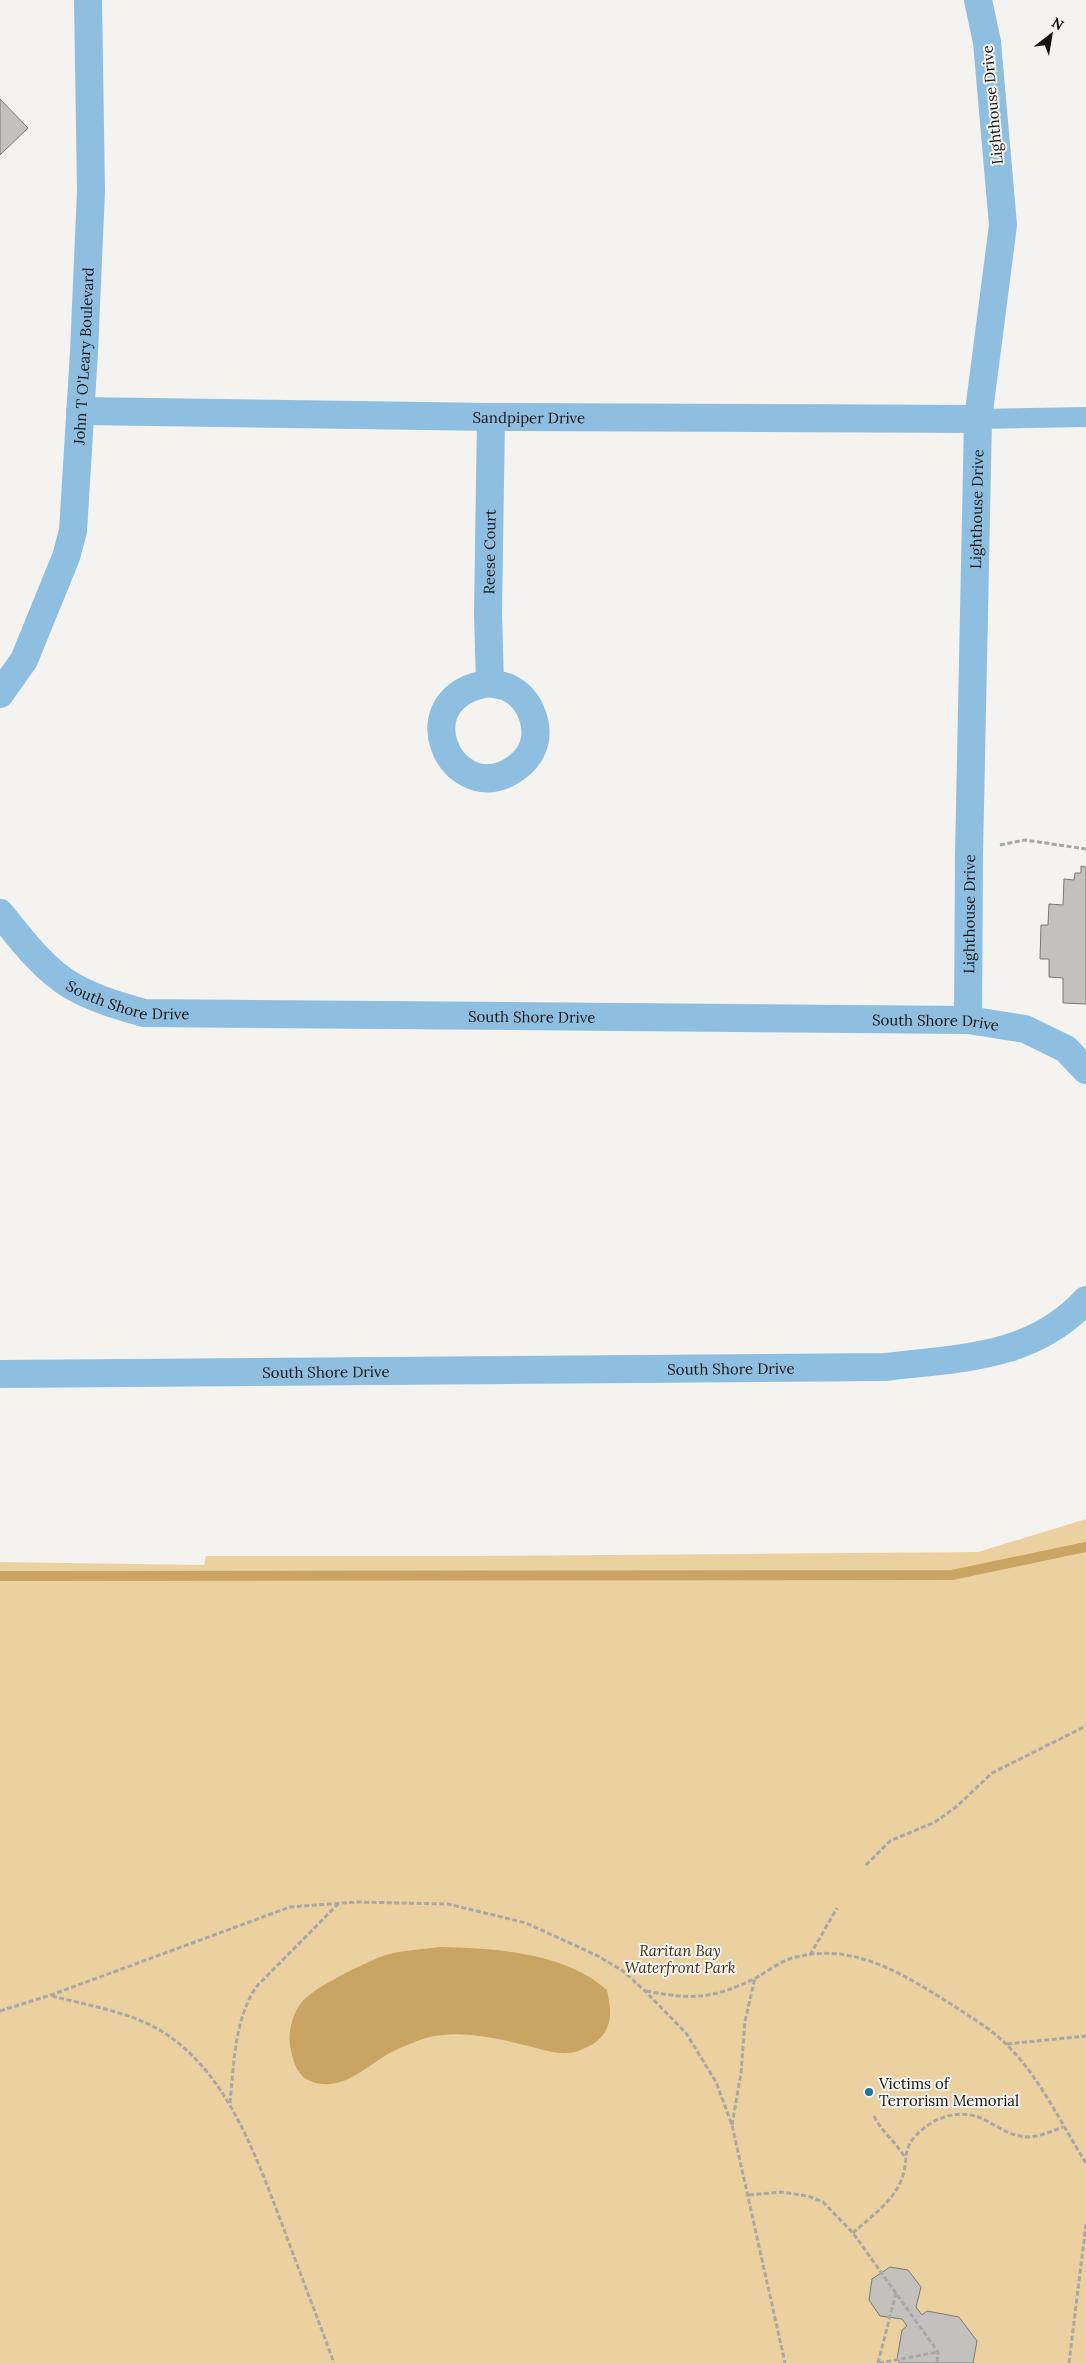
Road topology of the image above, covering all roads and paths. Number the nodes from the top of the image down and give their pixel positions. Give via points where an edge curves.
1 (88, 0) edge
2 (978, 0) edge
3 (80, 411) junction
4 (491, 417) junction
5 (1086, 417) edge
6 (978, 419) junction
7 (490, 683) dead end
8 (0, 694) edge
9 (1086, 849) edge
10 (969, 855) junction
11 (0, 913) edge
12 (968, 1020) junction
13 (1086, 1070) edge
14 (1086, 1300) edge
15 (0, 1374) edge
16 (1086, 1726) edge
17 (866, 1865) dead end
18 (338, 1904) junction
19 (837, 1908) dead end
20 (810, 1955) junction
21 (756, 1978) junction
22 (646, 1991) junction
23 (52, 1995) junction
24 (0, 2011) edge
25 (1086, 2036) edge
26 (1006, 2044) junction
27 (230, 2103) junction
28 (874, 2116) dead end
29 (732, 2125) junction
30 (1063, 2127) junction
31 (905, 2156) junction
32 (1086, 2163) edge
33 (749, 2195) junction
34 (1086, 2224) edge
35 (853, 2233) junction
36 (896, 2292) junction
37 (938, 2352) junction
38 (334, 2363) edge
39 (785, 2363) edge
40 (879, 2363) edge
41 (937, 2363) edge
42 (1068, 2363) edge

1 - 3 street, John T O'Leary Boulevard via 91,191
2 - 6 street, Lighthouse Drive via 987,42 1003,225
3 - 4 street, Sandpiper Drive
3 - 8 street, John T O'Leary Boulevard via 73,531 66,557 24,660
4 - 6 street, Sandpiper Drive
4 - 7 street, Reese Court
5 - 6 lane
6 - 10 street, Lighthouse Drive
9 - 10 path via 1024,840
10 - 12 street, Lighthouse Drive
11 - 12 street, South Shore Drive via 33,953 70,985 103,1001 144,1013
12 - 13 street, South Shore Drive via 1025,1029 1066,1049
14 - 15 street, South Shore Drive via 1071,1316 1044,1335 993,1354 885,1367
16 - 17 path via 992,1773 956,1807 935,1822 890,1841
18 - 22 path via 448,1904 526,1923 598,1956 623,1971
18 - 23 path via 290,1907
18 - 27 path via 248,1999 237,2041
19 - 20 path
20 - 21 path via 795,1957
20 - 26 path via 831,1953 865,1959 903,1974
21 - 22 path via 709,1996 678,1997
21 - 29 path via 745,2021
22 - 29 path via 686,2033 716,2082
23 - 24 path
23 - 27 path via 131,2017 157,2029 198,2062
25 - 26 path
26 - 30 path via 1030,2073
27 - 38 path via 258,2163
28 - 31 path via 879,2127
29 - 33 path
30 - 31 path via 1028,2137 1006,2132 975,2116 953,2115 922,2129
30 - 32 path
31 - 35 path via 896,2192
33 - 35 path via 781,2192 808,2196 823,2202
33 - 39 path
34 - 42 path
35 - 36 path
36 - 37 path
36 - 40 path
37 - 40 path
37 - 41 path

